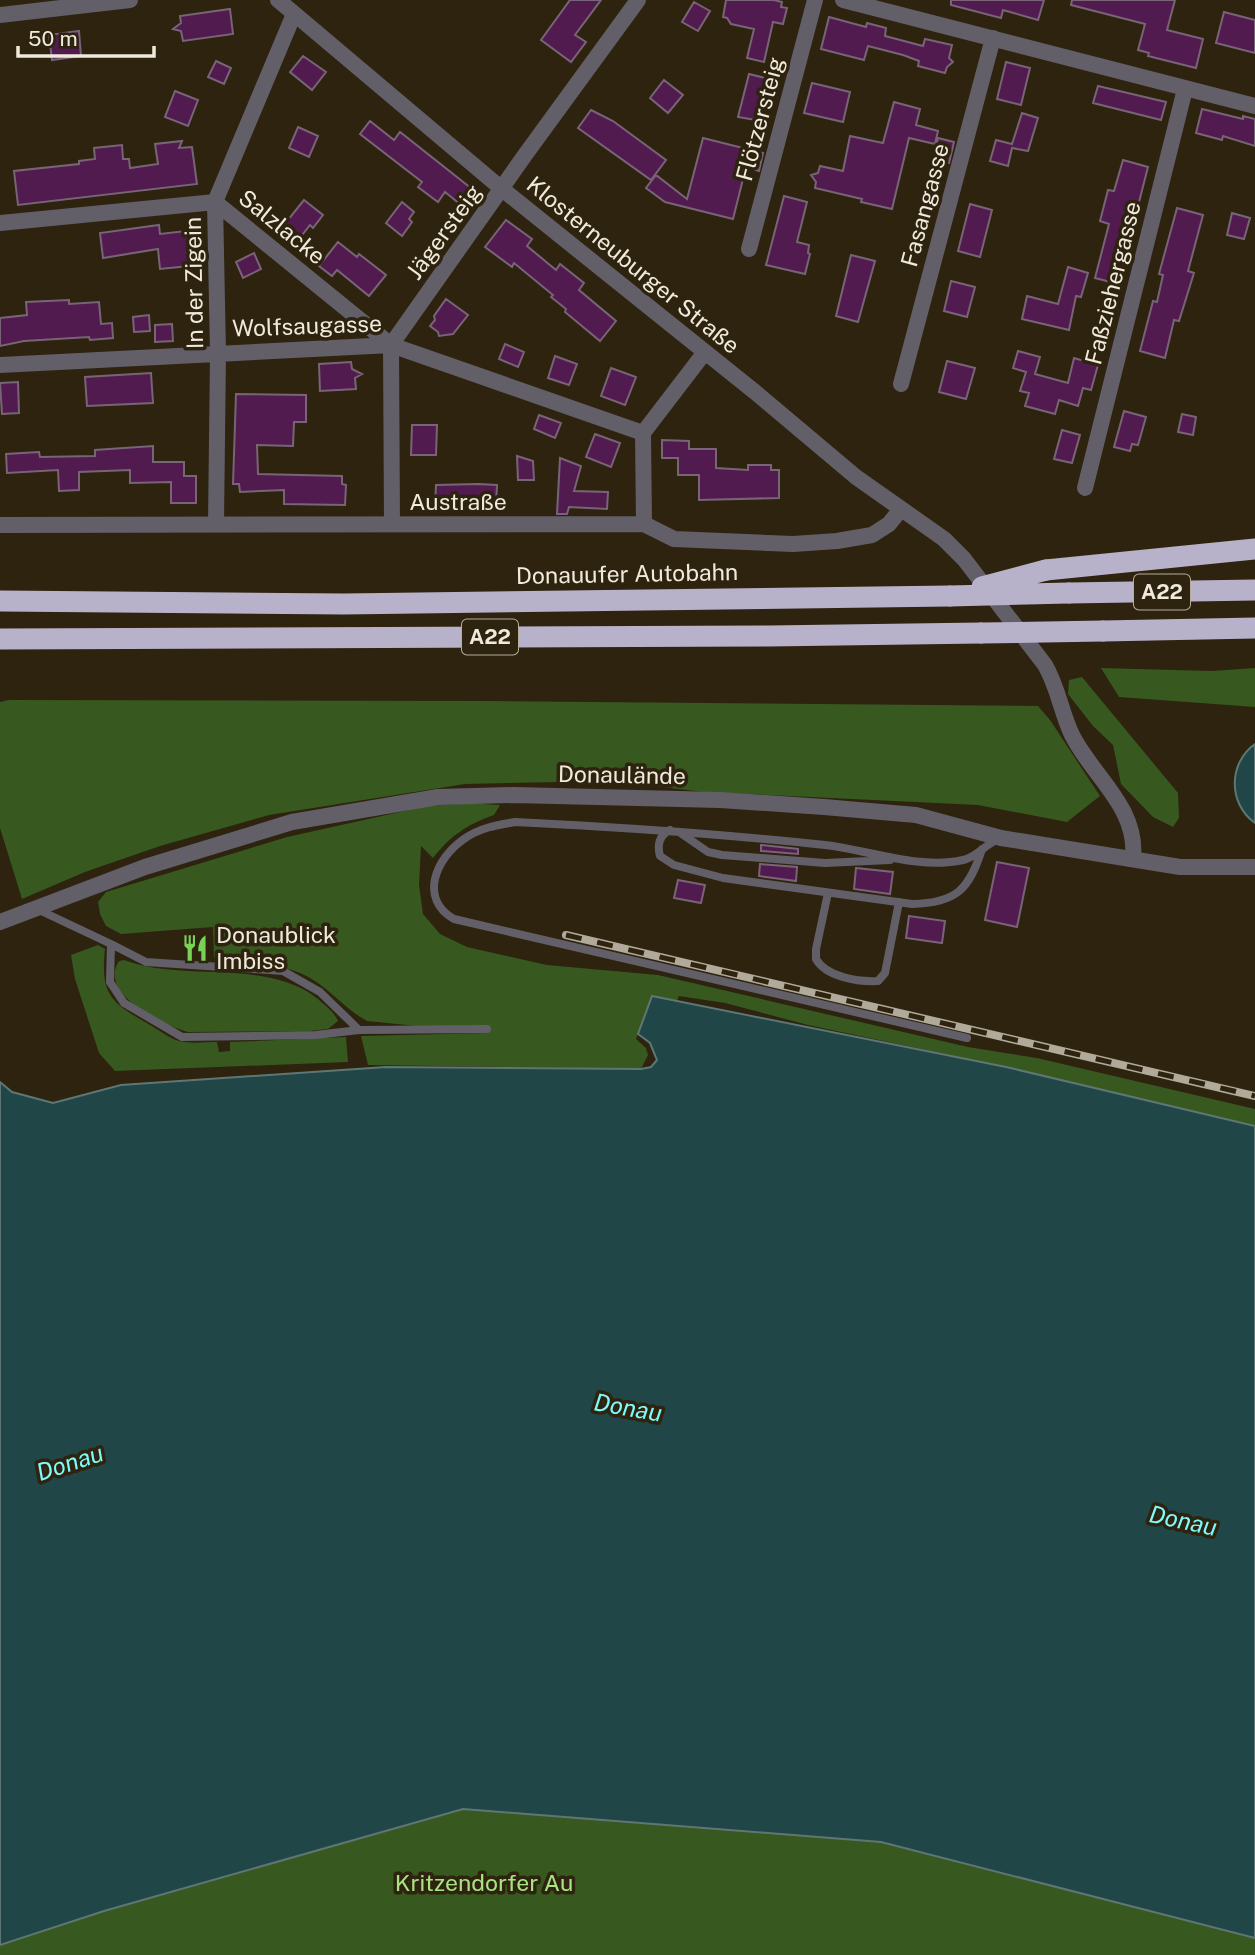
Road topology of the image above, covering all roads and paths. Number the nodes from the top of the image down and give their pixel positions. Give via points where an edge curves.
1 (130, 0) edge
2 (278, 0) edge
3 (638, 0) edge
4 (815, 0) edge
5 (843, 0) edge
6 (294, 13) junction
7 (0, 15) edge
8 (993, 38) junction
9 (1185, 89) junction
10 (1255, 106) edge
11 (502, 189) junction
12 (215, 202) junction
13 (0, 223) edge
14 (749, 249) dead end
15 (391, 345) junction
16 (705, 352) junction
17 (218, 353) junction
18 (0, 365) edge
19 (901, 384) dead end
20 (643, 433) junction
21 (1085, 488) dead end
22 (901, 509) junction
23 (0, 524) edge
24 (216, 524) junction
25 (392, 524) junction
26 (644, 524) junction
27 (1255, 548) edge
28 (1255, 590) edge
29 (950, 596) junction
30 (0, 601) edge
31 (1255, 628) edge
32 (0, 639) edge
33 (674, 830) junction
34 (1001, 838) junction
35 (983, 848) junction
36 (1133, 858) junction
37 (904, 859) junction
38 (1255, 867) edge
39 (828, 893) junction
40 (899, 902) junction
41 (36, 909) junction
42 (0, 922) edge
43 (111, 944) junction
44 (487, 1029) dead end
45 (359, 1030) junction
46 (967, 1038) dead end

1 - 7 street
2 - 6 street, Klosterneuburger Straße
3 - 11 street, Jägersteig
4 - 14 street, Flötzersteig
5 - 8 street
6 - 11 street, Klosterneuburger Straße
6 - 12 street, In der Zigein
8 - 9 street
8 - 19 street, Fasangasse
9 - 10 street
9 - 21 street, Faßziehergasse
11 - 15 street, Jägersteig
11 - 16 street, Klosterneuburger Straße
12 - 13 street, Salzlacke
12 - 15 street, Salzlacke
12 - 17 street, In der Zigein
15 - 17 street, Wolfsaugasse
15 - 20 street, Wolfsaugasse
15 - 25 street
16 - 20 street
16 - 22 street, Klosterneuburger Straße
17 - 18 street, Wolfsaugasse
17 - 24 street, In der Zigein
20 - 26 street
22 - 26 street, Austraße via 872,535 793,544 674,539
22 - 36 street, Klosterneuburger Straße via 964,559 1045,665 1074,738 1127,818 1133,834
23 - 24 street, Austraße
24 - 25 street, Austraße
25 - 26 street, Austraße
27 - 29 highway, bridge via 1046,569
28 - 29 highway, Donauufer Autobahn / A22, bridge
29 - 30 highway, Donauufer Autobahn / A22 via 344,604
31 - 32 highway, A22, bridge
33 - 37 lane via 829,846
33 - 37 lane via 708,852 722,855 825,863
33 - 39 lane via 661,838 658,849 660,856 674,865 723,878
33 - 46 lane via 515,821 491,826 451,850 437,875 434,897 454,919
34 - 35 lane
34 - 36 street, Donaulände
34 - 41 street, Donaulände via 916,815 811,806 514,795 438,797 292,822 145,867
35 - 37 lane via 963,860
35 - 40 lane via 955,897 935,904
36 - 38 street, Donaulände via 1180,867
39 - 40 lane
39 - 40 lane via 816,959 825,970 867,981 878,981 885,973
41 - 42 street, Donaulände
41 - 43 lane
43 - 45 lane via 146,962 283,971 320,992
43 - 45 lane via 110,982 124,1003 182,1037
44 - 45 lane

